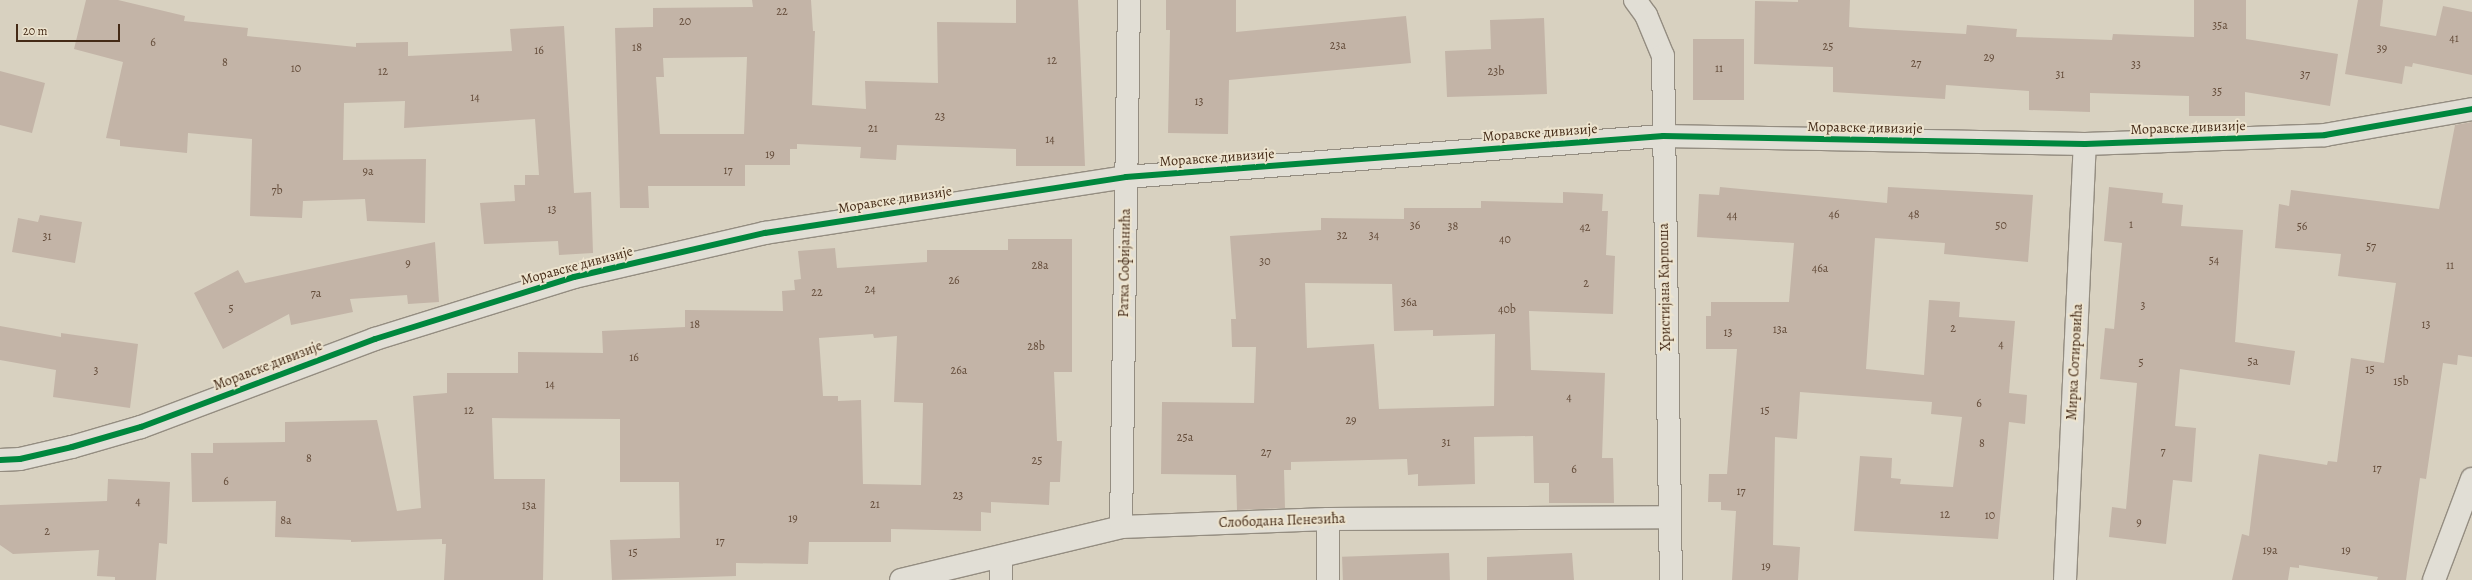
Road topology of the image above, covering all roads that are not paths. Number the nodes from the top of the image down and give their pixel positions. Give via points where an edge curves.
1 (1129, 0) edge
2 (1635, 0) edge
3 (2472, 109) edge
4 (1663, 136) junction
5 (2085, 144) junction
6 (1126, 177) junction
7 (0, 460) edge
8 (2472, 479) edge
9 (1669, 517) junction
10 (1328, 519) junction
11 (1121, 527) junction
12 (1001, 557) junction
13 (901, 580) edge
14 (1001, 580) edge
15 (1328, 580) edge
16 (1671, 580) edge
17 (2065, 580) edge
18 (2434, 580) edge

1 - 6 street, Ратка Софијанића
2 - 4 street, Христијана Карпоша via 1646,15 1663,56
3 - 5 street, Моравске дивизије via 2325,135
4 - 5 street, Моравске дивизије
4 - 6 street, Моравске дивизије
4 - 9 street, Христијана Карпоша
5 - 17 street, Мирка Сотировића
6 - 7 street, Моравске дивизије via 765,233 574,277 374,338 141,426 72,447 20,459
6 - 11 street, Ратка Софијанића
8 - 18 street
9 - 10 street, Слободана Пенезића
9 - 16 street, Христијана Карпоша
10 - 11 street, Слободана Пенезића
10 - 15 street
11 - 12 street, Слободана Пенезића
12 - 13 street, Слободана Пенезића
12 - 14 street

